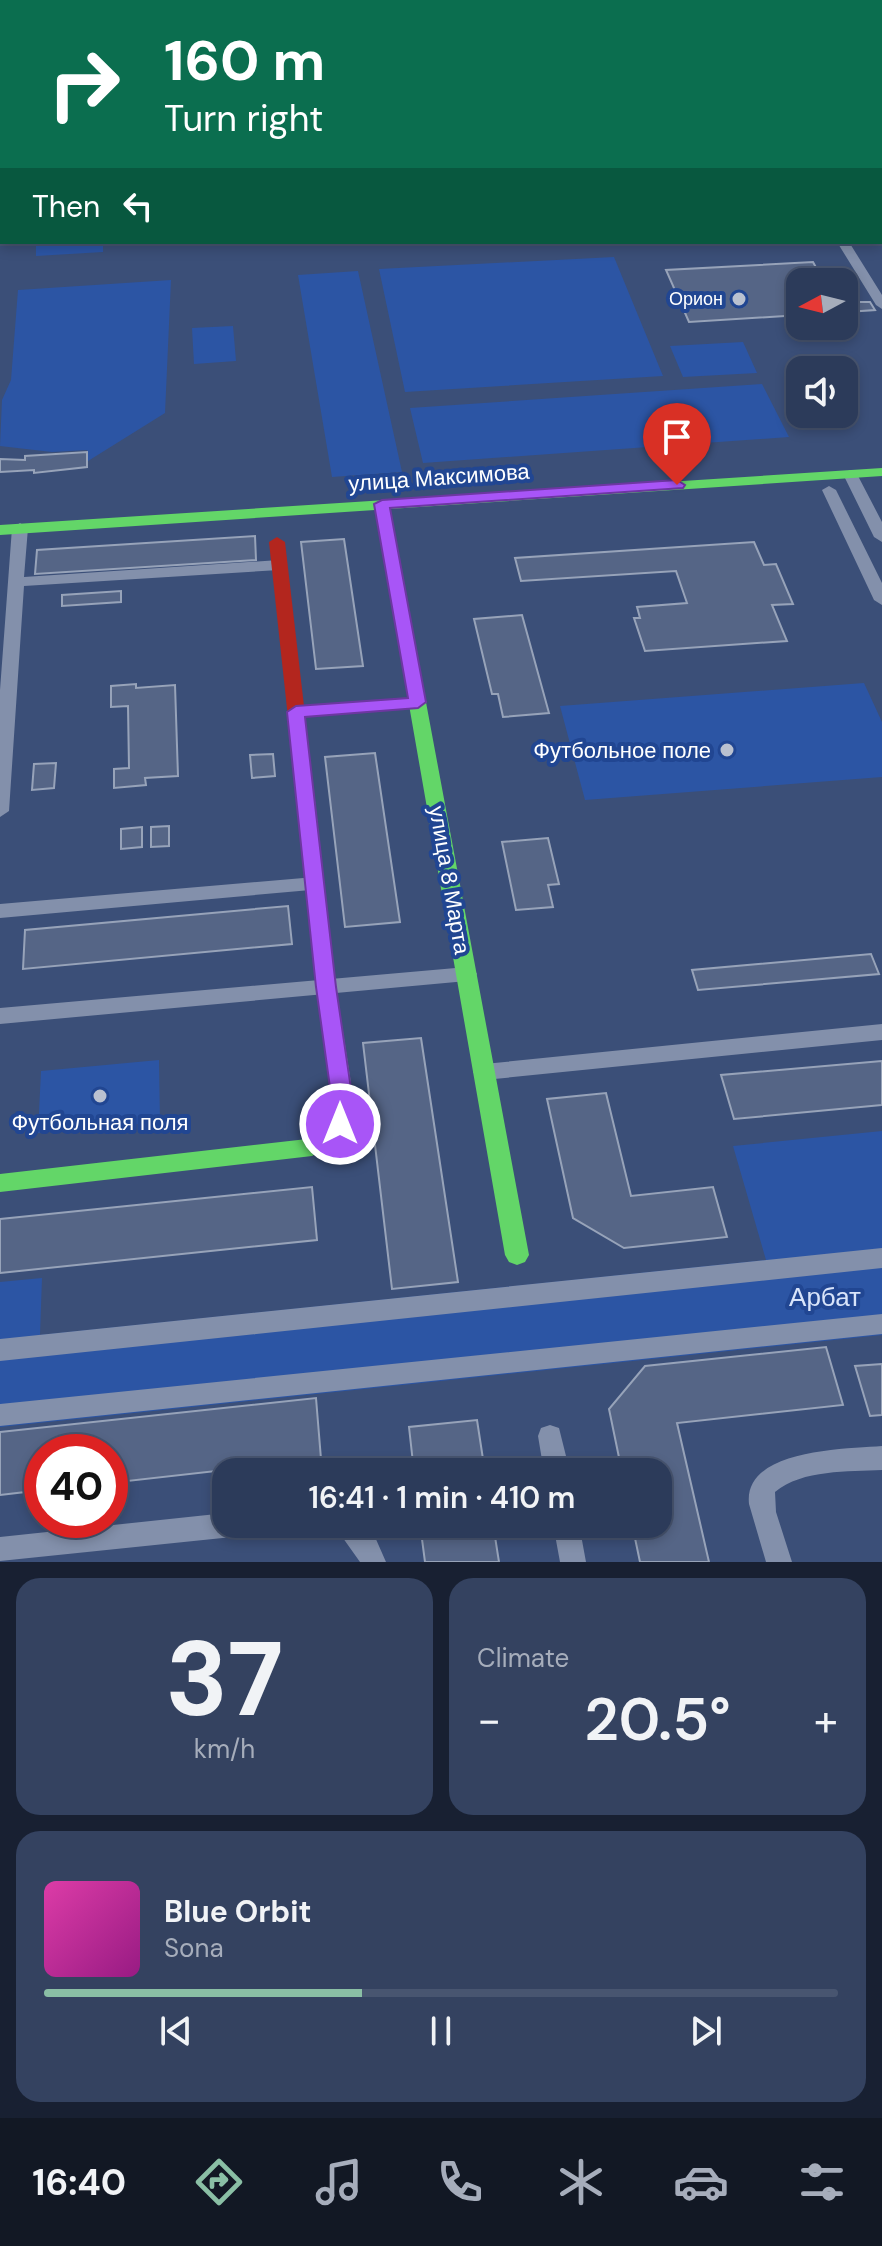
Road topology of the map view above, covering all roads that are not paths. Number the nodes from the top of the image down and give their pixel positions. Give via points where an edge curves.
1 (844, 244) edge
2 (882, 305) edge
3 (882, 472) edge
4 (850, 474) junction
5 (868, 487) dead end
6 (829, 490) dead end
7 (382, 504) junction
8 (882, 513) edge
9 (20, 528) junction
10 (0, 530) edge
11 (882, 537) edge
12 (277, 542) dead end
13 (279, 565) junction
14 (16, 582) junction
15 (882, 600) edge
16 (418, 702) junction
17 (296, 712) junction
18 (3, 731) edge
19 (0, 811) edge
20 (315, 884) junction
21 (0, 911) edge
22 (467, 974) junction
23 (326, 987) junction
24 (0, 1016) edge
25 (882, 1032) edge
26 (484, 1072) junction
27 (0, 1183) edge
28 (517, 1255) dead end
29 (882, 1258) edge
30 (882, 1324) edge
31 (0, 1350) edge
32 (0, 1415) edge
33 (550, 1436) dead end
34 (554, 1458) edge
35 (882, 1458) edge
36 (212, 1527) edge
37 (359, 1538) edge
38 (569, 1538) edge
39 (0, 1549) edge
40 (373, 1562) edge
41 (573, 1562) edge
42 (779, 1562) edge

1 - 2 street
3 - 4 street, улица Максимова
4 - 7 street, улица Максимова
4 - 11 street
5 - 8 street
6 - 15 street
7 - 9 street, улица Максимова
7 - 16 street, улица 8 Марта
9 - 10 street, улица Максимова
9 - 14 street
12 - 13 street
13 - 14 street
13 - 17 street
14 - 18 street
16 - 17 street
16 - 22 street, улица 8 Марта
17 - 20 street
18 - 19 street
20 - 21 street
20 - 23 street
22 - 23 street
22 - 26 street, улица 8 Марта
23 - 24 street
23 - 27 street via 344,1109 330,1139 312,1147
25 - 26 street
26 - 28 street, улица 8 Марта
29 - 31 street
30 - 32 street
33 - 34 street
35 - 42 street via 786,1469 769,1478 761,1495
36 - 39 street
37 - 40 street
38 - 41 street

